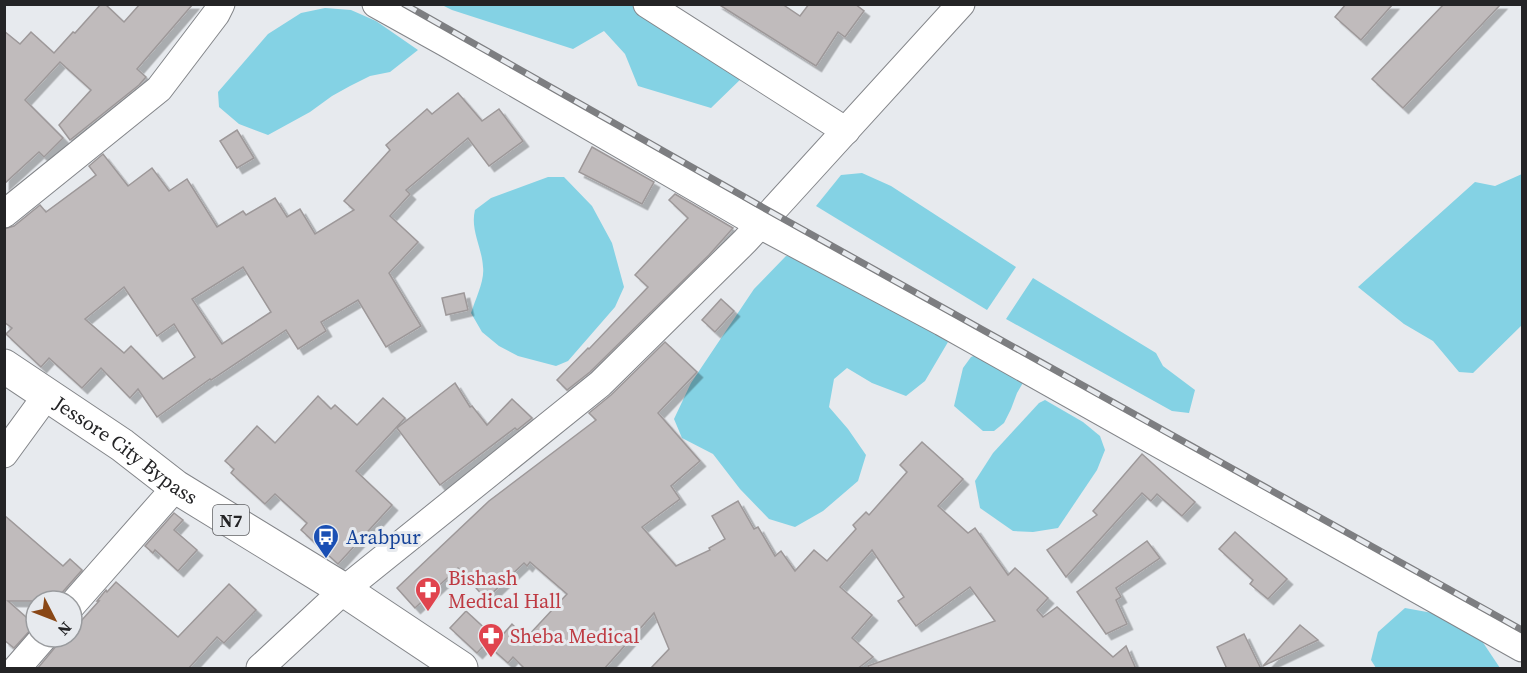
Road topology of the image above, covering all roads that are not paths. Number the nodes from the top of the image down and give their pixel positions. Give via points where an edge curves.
1 (221, 4) edge
2 (376, 4) edge
3 (647, 4) edge
4 (961, 4) edge
5 (846, 131) junction
6 (4, 214) edge
7 (760, 225) junction
8 (4, 366) edge
9 (47, 395) junction
10 (4, 454) edge
11 (176, 487) junction
12 (84, 591) edge
13 (344, 591) junction
14 (1522, 648) edge
15 (34, 649) edge
16 (17, 669) edge
17 (260, 669) edge
18 (461, 669) edge

1 - 6 street via 159,89
2 - 7 street
3 - 5 street
4 - 5 street
5 - 7 street
7 - 13 street via 600,384
7 - 14 street via 942,322
8 - 9 highway, Jessore City Bypass / N7
9 - 10 street
9 - 11 highway, Jessore City Bypass / N7
11 - 12 street
11 - 13 highway, Jessore City Bypass / N7
13 - 17 street
13 - 18 highway, Jessore City Bypass / N7
15 - 16 street

